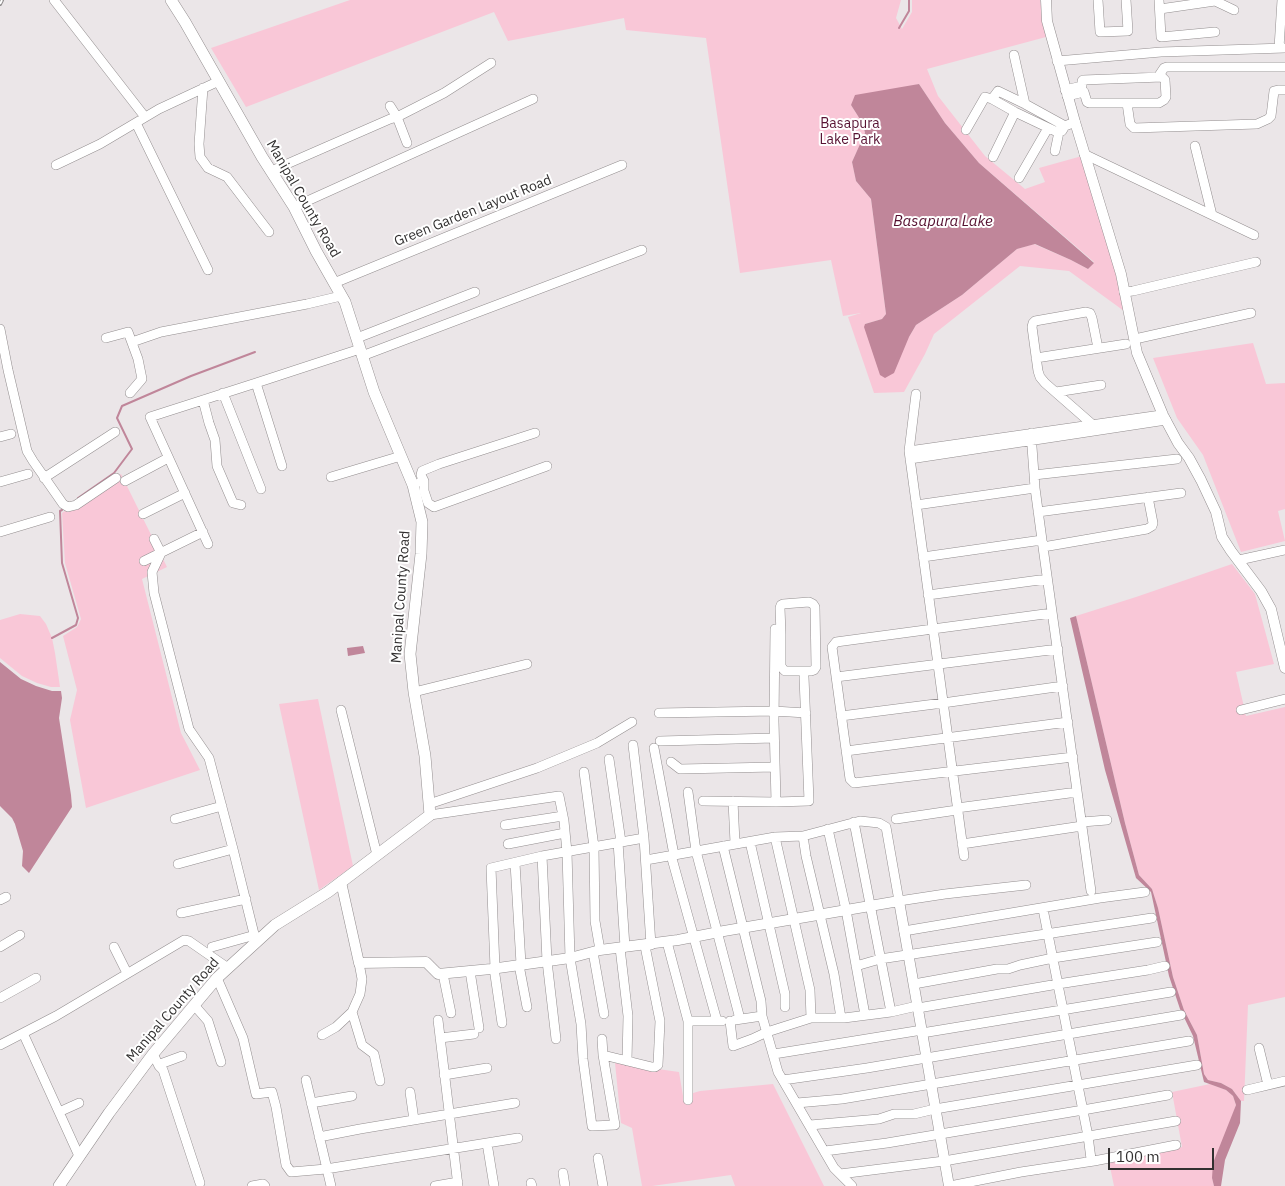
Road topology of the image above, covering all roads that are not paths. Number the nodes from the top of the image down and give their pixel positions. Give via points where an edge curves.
1 (54, 0) edge
2 (171, 0) edge
3 (1046, 0) edge
4 (1098, 0) edge
5 (1126, 0) edge
6 (1282, 0) edge
7 (1160, 4) edge
8 (1234, 10) dead end
9 (1215, 32) dead end
10 (1282, 48) edge
11 (1014, 55) dead end
12 (1057, 62) junction
13 (492, 63) dead end
14 (1285, 68) edge
15 (1158, 77) junction
16 (219, 81) junction
17 (203, 88) junction
18 (1083, 89) junction
19 (1285, 90) edge
20 (1066, 93) junction
21 (533, 99) dead end
22 (992, 99) junction
23 (1127, 103) junction
24 (1026, 104) junction
25 (390, 106) dead end
26 (1015, 112) junction
27 (145, 117) junction
28 (397, 117) junction
29 (136, 123) junction
30 (1066, 126) junction
31 (1048, 128) junction
32 (966, 130) dead end
33 (407, 143) dead end
34 (1195, 146) dead end
35 (1055, 150) dead end
36 (1084, 154) junction
37 (993, 157) dead end
38 (622, 165) dead end
39 (56, 166) dead end
40 (271, 171) junction
41 (1019, 178) dead end
42 (294, 207) junction
43 (1212, 215) junction
44 (269, 232) dead end
45 (1254, 235) dead end
46 (642, 250) dead end
47 (1256, 262) dead end
48 (208, 270) dead end
49 (334, 283) junction
50 (475, 292) dead end
51 (1124, 292) junction
52 (341, 296) junction
53 (1252, 313) dead end
54 (0, 329) edge
55 (106, 338) dead end
56 (132, 342) junction
57 (1130, 342) junction
58 (360, 348) junction
59 (1098, 348) junction
60 (1036, 358) junction
61 (4, 371) edge
62 (256, 383) junction
63 (1101, 385) dead end
64 (1056, 392) junction
65 (130, 393) dead end
66 (223, 393) junction
67 (916, 394) dead end
68 (203, 400) junction
69 (1165, 417) junction
70 (1094, 425) junction
71 (115, 432) dead end
72 (535, 433) dead end
73 (11, 434) dead end
74 (0, 437) edge
75 (1032, 437) junction
76 (909, 455) junction
77 (401, 456) junction
78 (168, 458) junction
79 (1177, 459) dead end
80 (282, 466) dead end
81 (547, 466) dead end
82 (28, 474) dead end
83 (1034, 475) junction
84 (331, 477) dead end
85 (44, 478) junction
86 (116, 478) dead end
87 (125, 481) dead end
88 (0, 482) edge
89 (419, 483) junction
90 (1035, 488) junction
91 (261, 489) dead end
92 (185, 493) junction
93 (1182, 493) dead end
94 (1148, 497) junction
95 (241, 505) dead end
96 (916, 505) junction
97 (1038, 512) junction
98 (143, 514) dead end
99 (50, 517) dead end
100 (0, 532) edge
101 (203, 532) junction
102 (154, 539) dead end
103 (1042, 543) junction
104 (208, 544) dead end
105 (1285, 550) edge
106 (161, 553) junction
107 (923, 557) junction
108 (1239, 560) junction
109 (144, 561) dead end
110 (1047, 579) junction
111 (928, 595) junction
112 (1052, 614) junction
113 (775, 615) dead end
114 (933, 629) junction
115 (778, 634) junction
116 (1058, 649) junction
117 (778, 651) junction
118 (527, 664) dead end
119 (938, 664) junction
120 (1285, 668) edge
121 (804, 677) dead end
122 (836, 677) junction
123 (1063, 686) junction
124 (414, 692) junction
125 (1285, 699) edge
126 (943, 703) junction
127 (341, 710) dead end
128 (1241, 710) dead end
129 (774, 711) junction
130 (659, 713) dead end
131 (806, 713) junction
132 (841, 716) junction
133 (632, 722) dead end
134 (1068, 722) junction
135 (948, 737) junction
136 (774, 738) junction
137 (633, 746) dead end
138 (846, 751) junction
139 (1073, 757) junction
140 (609, 758) dead end
141 (671, 762) dead end
142 (775, 767) junction
143 (584, 772) dead end
144 (952, 772) junction
145 (688, 792) dead end
146 (1078, 792) junction
147 (703, 801) dead end
148 (733, 801) junction
149 (776, 802) junction
150 (222, 806) junction
151 (430, 809) junction
152 (957, 809) junction
153 (563, 816) junction
154 (175, 819) dead end
155 (896, 819) dead end
156 (1107, 820) dead end
157 (854, 822) junction
158 (1082, 824) junction
159 (504, 826) dead end
160 (828, 829) junction
161 (565, 833) junction
162 (803, 836) junction
163 (775, 837) junction
164 (644, 838) junction
165 (619, 842) junction
166 (750, 842) junction
167 (508, 844) dead end
168 (735, 844) junction
169 (962, 844) junction
170 (724, 846) junction
171 (594, 847) junction
172 (233, 849) junction
173 (696, 851) junction
174 (567, 852) junction
175 (377, 855) junction
176 (672, 855) junction
177 (542, 856) junction
178 (964, 856) dead end
179 (646, 860) junction
180 (515, 863) junction
181 (178, 864) dead end
182 (341, 882) junction
183 (1026, 885) dead end
184 (1091, 891) dead end
185 (1145, 892) dead end
186 (246, 899) junction
187 (899, 901) junction
188 (870, 906) junction
189 (1043, 909) junction
190 (846, 910) junction
191 (180, 913) dead end
192 (819, 915) junction
193 (1152, 918) dead end
194 (795, 919) junction
195 (769, 924) junction
196 (744, 928) junction
197 (904, 931) junction
198 (718, 932) junction
199 (1048, 933) junction
200 (20, 935) dead end
201 (694, 937) junction
202 (255, 939) junction
203 (667, 942) junction
204 (1157, 942) dead end
205 (648, 945) junction
206 (0, 947) edge
207 (114, 947) dead end
208 (212, 947) dead end
209 (623, 948) junction
210 (596, 951) junction
211 (909, 955) junction
212 (570, 958) junction
213 (1053, 958) junction
214 (881, 960) junction
215 (547, 961) junction
216 (359, 963) junction
217 (520, 964) junction
218 (856, 966) junction
219 (1165, 966) dead end
220 (228, 968) junction
221 (494, 968) junction
222 (470, 971) junction
223 (128, 973) junction
224 (443, 974) junction
225 (36, 978) dead end
226 (217, 978) junction
227 (914, 984) junction
228 (1058, 984) junction
229 (1171, 992) dead end
230 (0, 998) edge
231 (194, 1005) junction
232 (527, 1006) dead end
233 (785, 1007) dead end
234 (918, 1007) junction
235 (1063, 1010) junction
236 (352, 1012) junction
237 (891, 1012) junction
238 (451, 1013) dead end
239 (604, 1014) dead end
240 (865, 1015) junction
241 (1181, 1015) dead end
242 (762, 1016) junction
243 (811, 1018) junction
244 (841, 1018) junction
245 (740, 1019) junction
246 (438, 1020) dead end
247 (688, 1021) junction
248 (717, 1021) junction
249 (730, 1021) junction
250 (502, 1023) dead end
251 (767, 1032) junction
252 (922, 1032) junction
253 (23, 1033) junction
254 (1068, 1035) junction
255 (322, 1036) dead end
256 (440, 1038) junction
257 (556, 1039) dead end
258 (602, 1039) dead end
259 (1189, 1040) dead end
260 (0, 1045) edge
261 (1259, 1048) dead end
262 (155, 1052) junction
263 (774, 1054) junction
264 (603, 1055) junction
265 (182, 1056) dead end
266 (926, 1058) junction
267 (627, 1061) junction
268 (1073, 1061) junction
269 (220, 1062) dead end
270 (1197, 1065) dead end
271 (163, 1067) junction
272 (487, 1068) dead end
273 (444, 1075) junction
274 (306, 1080) dead end
275 (783, 1080) junction
276 (380, 1081) dead end
277 (1285, 1081) edge
278 (931, 1083) junction
279 (1078, 1085) junction
280 (1268, 1085) junction
281 (1247, 1090) dead end
282 (410, 1092) dead end
283 (1168, 1094) dead end
284 (352, 1096) dead end
285 (688, 1100) dead end
286 (79, 1103) dead end
287 (311, 1103) junction
288 (797, 1103) junction
289 (515, 1104) dead end
290 (935, 1109) junction
291 (1083, 1110) junction
292 (59, 1112) junction
293 (449, 1114) junction
294 (414, 1120) junction
295 (1176, 1121) dead end
296 (810, 1125) junction
297 (940, 1134) junction
298 (1088, 1136) junction
299 (319, 1137) junction
300 (518, 1138) dead end
301 (487, 1143) junction
302 (1176, 1145) dead end
303 (453, 1148) junction
304 (825, 1151) junction
305 (79, 1156) junction
306 (598, 1158) dead end
307 (944, 1160) junction
308 (1093, 1161) junction
309 (326, 1169) junction
310 (563, 1173) dead end
311 (840, 1174) junction
312 (200, 1183) dead end
313 (458, 1184) edge
314 (58, 1186) edge
315 (252, 1186) edge
316 (265, 1186) edge
317 (331, 1186) edge
318 (435, 1186) edge
319 (494, 1186) edge
320 (566, 1186) edge
321 (603, 1186) edge
322 (852, 1186) edge
323 (949, 1186) edge

1 - 27 street
2 - 16 main road, Manipal County Road
3 - 12 street via 1047,21
4 - 5 street via 1100,32 1128,31
6 - 10 street
7 - 8 street via 1215,1
7 - 9 street via 1161,37
10 - 12 street via 1161,52
11 - 24 street
12 - 20 street
13 - 28 street
14 - 15 street via 1167,67
15 - 18 street via 1083,80
15 - 23 street via 1166,80 1164,100
16 - 17 street
16 - 40 main road, Manipal County Road
17 - 27 street
17 - 44 street via 200,157 208,168 227,177
18 - 20 street
18 - 23 street via 1089,104
19 - 23 street via 1274,91 1271,116 1257,124 1134,128 1130,124
20 - 30 street
21 - 42 street
22 - 24 street via 998,91
22 - 26 street
22 - 32 street via 985,98
24 - 30 street
25 - 28 street
26 - 31 street
26 - 37 street
27 - 29 street
28 - 33 street
28 - 40 street
29 - 39 street
29 - 48 street
30 - 31 street via 1055,131
30 - 35 street
30 - 36 street
31 - 41 street
34 - 43 street
36 - 43 street
36 - 51 street
38 - 49 street, Green Garden Layout Road
40 - 42 main road, Manipal County Road
42 - 49 main road, Manipal County Road
43 - 45 street
46 - 58 street
47 - 51 street
49 - 52 main road, Manipal County Road
50 - 58 street
51 - 57 street
52 - 56 street via 161,332
52 - 58 main road, Manipal County Road
53 - 57 street
54 - 61 street
55 - 56 street via 128,332
56 - 65 street via 142,379
57 - 59 street
57 - 69 street
58 - 62 street
58 - 77 main road, Manipal County Road via 374,392
59 - 60 street
59 - 60 street via 1090,313 1036,320 1032,327
60 - 64 street via 1040,377
61 - 85 street via 27,451
62 - 66 street
62 - 80 street
63 - 64 street
64 - 70 street
66 - 68 street
66 - 91 street
67 - 76 street
68 - 78 street via 150,417
68 - 95 street via 215,440 217,466 233,503
69 - 70 street
69 - 75 street
69 - 108 street via 1202,480 1216,512 1222,537
70 - 75 street
71 - 85 street
72 - 89 street via 422,471
73 - 74 street
75 - 76 street
75 - 83 street
76 - 96 street
77 - 84 street
77 - 89 main road, Manipal County Road
78 - 87 street
78 - 92 street
79 - 83 street
81 - 89 street via 434,507 428,503
82 - 88 street
83 - 90 street
85 - 86 street via 68,507
89 - 124 main road, Manipal County Road via 421,554 410,654
90 - 96 street
90 - 97 street
92 - 98 street
92 - 101 street
93 - 94 street
94 - 97 street
94 - 103 street via 1153,523 1147,529
96 - 107 street
97 - 103 street
99 - 100 street
101 - 104 street
101 - 106 street
102 - 106 street
103 - 107 street
103 - 110 street
105 - 108 street
106 - 109 street
106 - 150 street via 152,572 154,593 188,729 209,758
107 - 111 street
108 - 120 street via 1271,609
110 - 111 street
110 - 112 street
111 - 114 street
112 - 114 street
112 - 116 street
113 - 115 street
114 - 119 street
114 - 122 street via 836,642 832,647
115 - 117 street
115 - 117 street via 781,605 813,604 814,670 785,671
116 - 119 street
116 - 123 street
117 - 129 street
118 - 124 street
119 - 122 street
119 - 126 street
121 - 131 street
122 - 132 street
123 - 126 street
123 - 134 street
124 - 151 main road, Manipal County Road
125 - 128 street
126 - 132 street
126 - 135 street
127 - 175 street
129 - 130 street
129 - 131 street
129 - 136 street
131 - 149 street via 810,801
132 - 138 street
133 - 151 street via 597,743
134 - 135 street
134 - 139 street
135 - 138 street
135 - 144 street
136 - 142 street
136 - 176 street via 657,744
137 - 164 street
138 - 144 street via 850,779 854,783
139 - 144 street
139 - 146 street
140 - 165 street
141 - 142 street via 680,769
142 - 149 street
143 - 171 street
144 - 152 street
145 - 173 street
146 - 152 street
146 - 158 street
147 - 148 street
148 - 149 street
148 - 168 street
150 - 154 street
150 - 172 street
151 - 153 street via 559,796
151 - 175 main road, Manipal County Road
152 - 155 street
152 - 169 street
153 - 159 street
153 - 161 street
156 - 158 street
157 - 160 street
157 - 187 street via 879,823 886,827
157 - 188 street
158 - 169 street
158 - 184 street
160 - 162 street
160 - 190 street
161 - 167 street
161 - 174 street
162 - 163 street
162 - 192 street
163 - 166 street
163 - 194 street
164 - 165 street
164 - 179 street
165 - 171 street
165 - 209 street
166 - 168 street
166 - 195 street
168 - 170 street
169 - 178 street
170 - 173 street
170 - 196 street
171 - 174 street
171 - 210 street
172 - 181 street
172 - 186 street
173 - 176 street
173 - 198 street
174 - 177 street
174 - 212 street
175 - 182 main road, Manipal County Road
176 - 179 street
176 - 201 street
177 - 180 street
177 - 215 street
179 - 205 street
180 - 217 street
180 - 221 street via 491,868
182 - 202 main road, Manipal County Road
182 - 216 street
183 - 187 street
185 - 189 street
186 - 191 street
186 - 202 street
187 - 188 street
187 - 197 street
188 - 190 street
188 - 214 street
189 - 197 street
189 - 199 street
190 - 192 street
190 - 218 street
192 - 194 street
192 - 244 street
193 - 199 street
194 - 195 street
194 - 243 street via 810,990
195 - 196 street
195 - 233 street
196 - 198 street
196 - 242 street
197 - 211 street
198 - 201 street
198 - 245 street
199 - 211 street
199 - 213 street
200 - 206 street
201 - 203 street
201 - 248 street
202 - 208 street
202 - 220 main road, Manipal County Road
203 - 205 street
203 - 247 street
204 - 213 street
205 - 209 street
205 - 267 street via 660,1021 658,1065 652,1068
207 - 223 street
209 - 210 street
209 - 267 street via 628,1016
210 - 212 street
210 - 239 street
211 - 214 street
211 - 227 street
212 - 215 street
212 - 264 street via 592,1126 615,1125
213 - 227 street
213 - 228 street
214 - 218 street
214 - 237 street
215 - 217 street
215 - 257 street
216 - 224 street via 426,962 438,974
216 - 236 street via 360,994
217 - 221 street
217 - 232 street
218 - 240 street
219 - 228 street
220 - 223 street via 189,940 184,940
220 - 226 main road, Manipal County Road
221 - 222 street
221 - 250 street
222 - 224 street
222 - 256 street via 476,1031
223 - 253 street
224 - 238 street
225 - 230 street
226 - 231 main road, Manipal County Road
226 - 309 street via 243,1038 256,1094 272,1092 286,1165 291,1172
227 - 234 street
228 - 234 street
228 - 235 street
229 - 235 street
231 - 262 main road, Manipal County Road
231 - 269 street via 208,1021
234 - 237 street
234 - 252 street
235 - 252 street
235 - 254 street
236 - 255 street
236 - 276 street via 362,1045 374,1054
237 - 240 street
240 - 244 street
241 - 254 street
242 - 245 street
242 - 251 street
243 - 244 street
243 - 251 street
245 - 249 street
246 - 256 street
247 - 248 street
247 - 285 street
248 - 249 street
249 - 251 street via 733,1046
251 - 263 street
252 - 263 street
252 - 266 street
253 - 260 street
253 - 292 street
254 - 266 street
254 - 268 street
256 - 273 street
258 - 264 street
259 - 268 street
261 - 280 street
262 - 271 street via 159,1066
262 - 305 main road, Manipal County Road
263 - 275 street
264 - 267 street
265 - 271 street
266 - 275 street
266 - 278 street
268 - 278 street
268 - 279 street
270 - 279 street
271 - 312 street
272 - 273 street
273 - 293 street
274 - 287 street
275 - 288 street
277 - 280 street
278 - 288 street via 842,1099
278 - 290 street
279 - 290 street
279 - 291 street
280 - 281 street
282 - 294 street
283 - 291 street
284 - 287 street
286 - 292 street
287 - 299 street
288 - 296 street
289 - 293 street
290 - 296 street via 879,1119
290 - 297 street
291 - 297 street
291 - 298 street
292 - 305 street
293 - 294 street
293 - 303 street
294 - 299 street
295 - 298 street
296 - 304 street
297 - 304 street
297 - 307 street
298 - 307 street
298 - 308 street
299 - 309 street
300 - 301 street
301 - 303 street
301 - 319 street
302 - 308 street
303 - 309 street
303 - 313 street
304 - 311 street
305 - 314 main road, Manipal County Road
306 - 321 street
307 - 311 street
307 - 323 street
308 - 323 street
309 - 317 street
310 - 320 street
311 - 322 street
313 - 318 street
315 - 316 street

